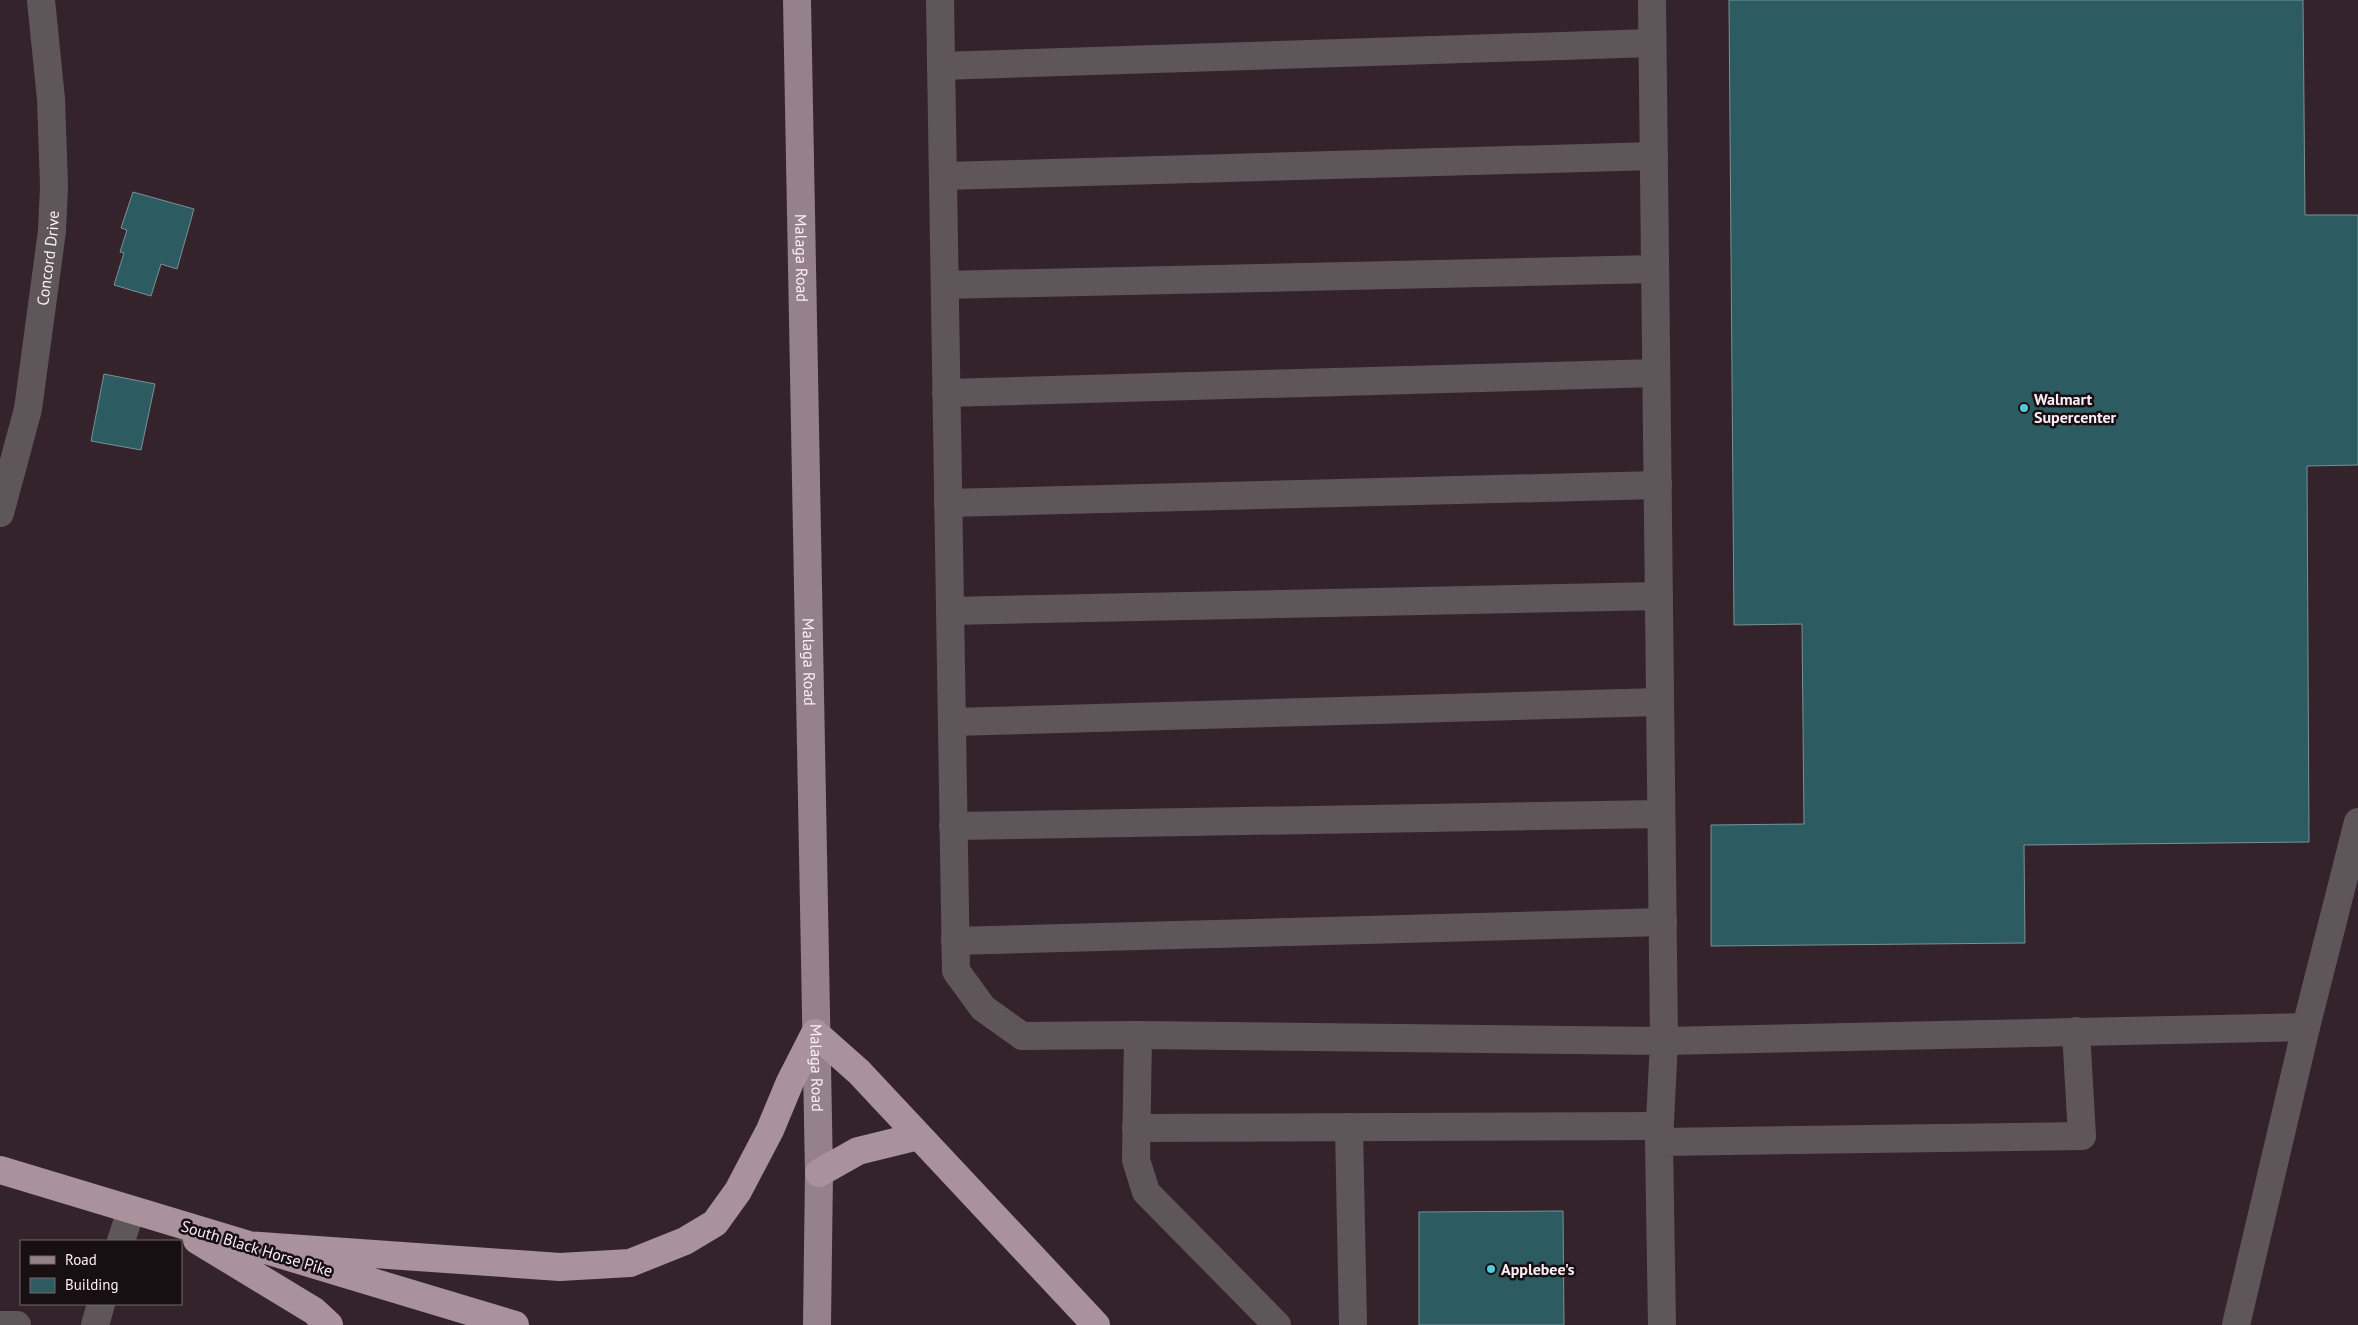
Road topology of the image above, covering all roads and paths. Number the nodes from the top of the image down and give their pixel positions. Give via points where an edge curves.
1 (41, 0) edge
2 (797, 0) edge
3 (940, 0) edge
4 (1652, 0) edge
5 (1652, 43) junction
6 (941, 66) junction
7 (1654, 156) junction
8 (943, 176) junction
9 (1655, 269) junction
10 (944, 285) junction
11 (1656, 373) junction
12 (946, 393) junction
13 (1658, 485) junction
14 (948, 503) junction
15 (0, 513) edge
16 (1659, 596) junction
17 (950, 611) junction
18 (1660, 702) junction
19 (952, 722) junction
20 (1661, 814) junction
21 (2358, 822) edge
22 (953, 826) junction
23 (1663, 922) junction
24 (955, 941) junction
25 (2306, 1027) junction
26 (2076, 1031) junction
27 (815, 1033) junction
28 (1138, 1035) junction
29 (1664, 1041) junction
30 (1136, 1128) junction
31 (1349, 1128) junction
32 (1659, 1134) junction
33 (919, 1136) junction
34 (0, 1170) edge
35 (819, 1173) junction
36 (131, 1210) junction
37 (163, 1220) junction
38 (121, 1240) edge
39 (245, 1245) junction
40 (101, 1305) edge
41 (0, 1324) edge
42 (17, 1325) edge
43 (95, 1325) edge
44 (330, 1325) edge
45 (515, 1325) edge
46 (817, 1325) edge
47 (1096, 1325) edge
48 (1277, 1325) edge
49 (1353, 1325) edge
50 (1662, 1325) edge
51 (2236, 1325) edge

1 - 15 street, Concord Drive via 51,98 52,231 28,409
2 - 27 main road, Malaga Road
3 - 6 street
4 - 5 street
5 - 6 street
5 - 7 street
6 - 8 street
7 - 8 street
7 - 9 street
8 - 10 street
9 - 10 street
9 - 11 street
10 - 12 street
11 - 12 street
11 - 13 street
12 - 14 street
13 - 14 street
13 - 16 street
14 - 17 street
16 - 17 street
16 - 18 street
17 - 19 street
18 - 19 street
18 - 20 street
19 - 22 street
20 - 22 street
20 - 23 street
21 - 25 street
22 - 24 street
23 - 24 street
23 - 29 street
24 - 28 street via 956,971 983,1008 1022,1036
25 - 26 street
25 - 51 street
26 - 29 street
26 - 32 street via 2082,1136
27 - 33 highway via 859,1072
27 - 35 main road, Malaga Road
27 - 39 highway via 743,1183 715,1223 685,1241 630,1263 560,1267
28 - 29 street
28 - 30 street
29 - 32 street
30 - 31 street
30 - 48 street via 1136,1160 1146,1192
31 - 32 street
31 - 49 street
32 - 50 street
33 - 35 highway via 858,1151
33 - 47 highway
34 - 36 highway, South Black Horse Pike
35 - 46 main road, Malaga Road
36 - 37 highway, South Black Horse Pike
36 - 38 street
37 - 39 highway, South Black Horse Pike
37 - 44 highway
39 - 45 highway, South Black Horse Pike
40 - 43 street
41 - 42 street

